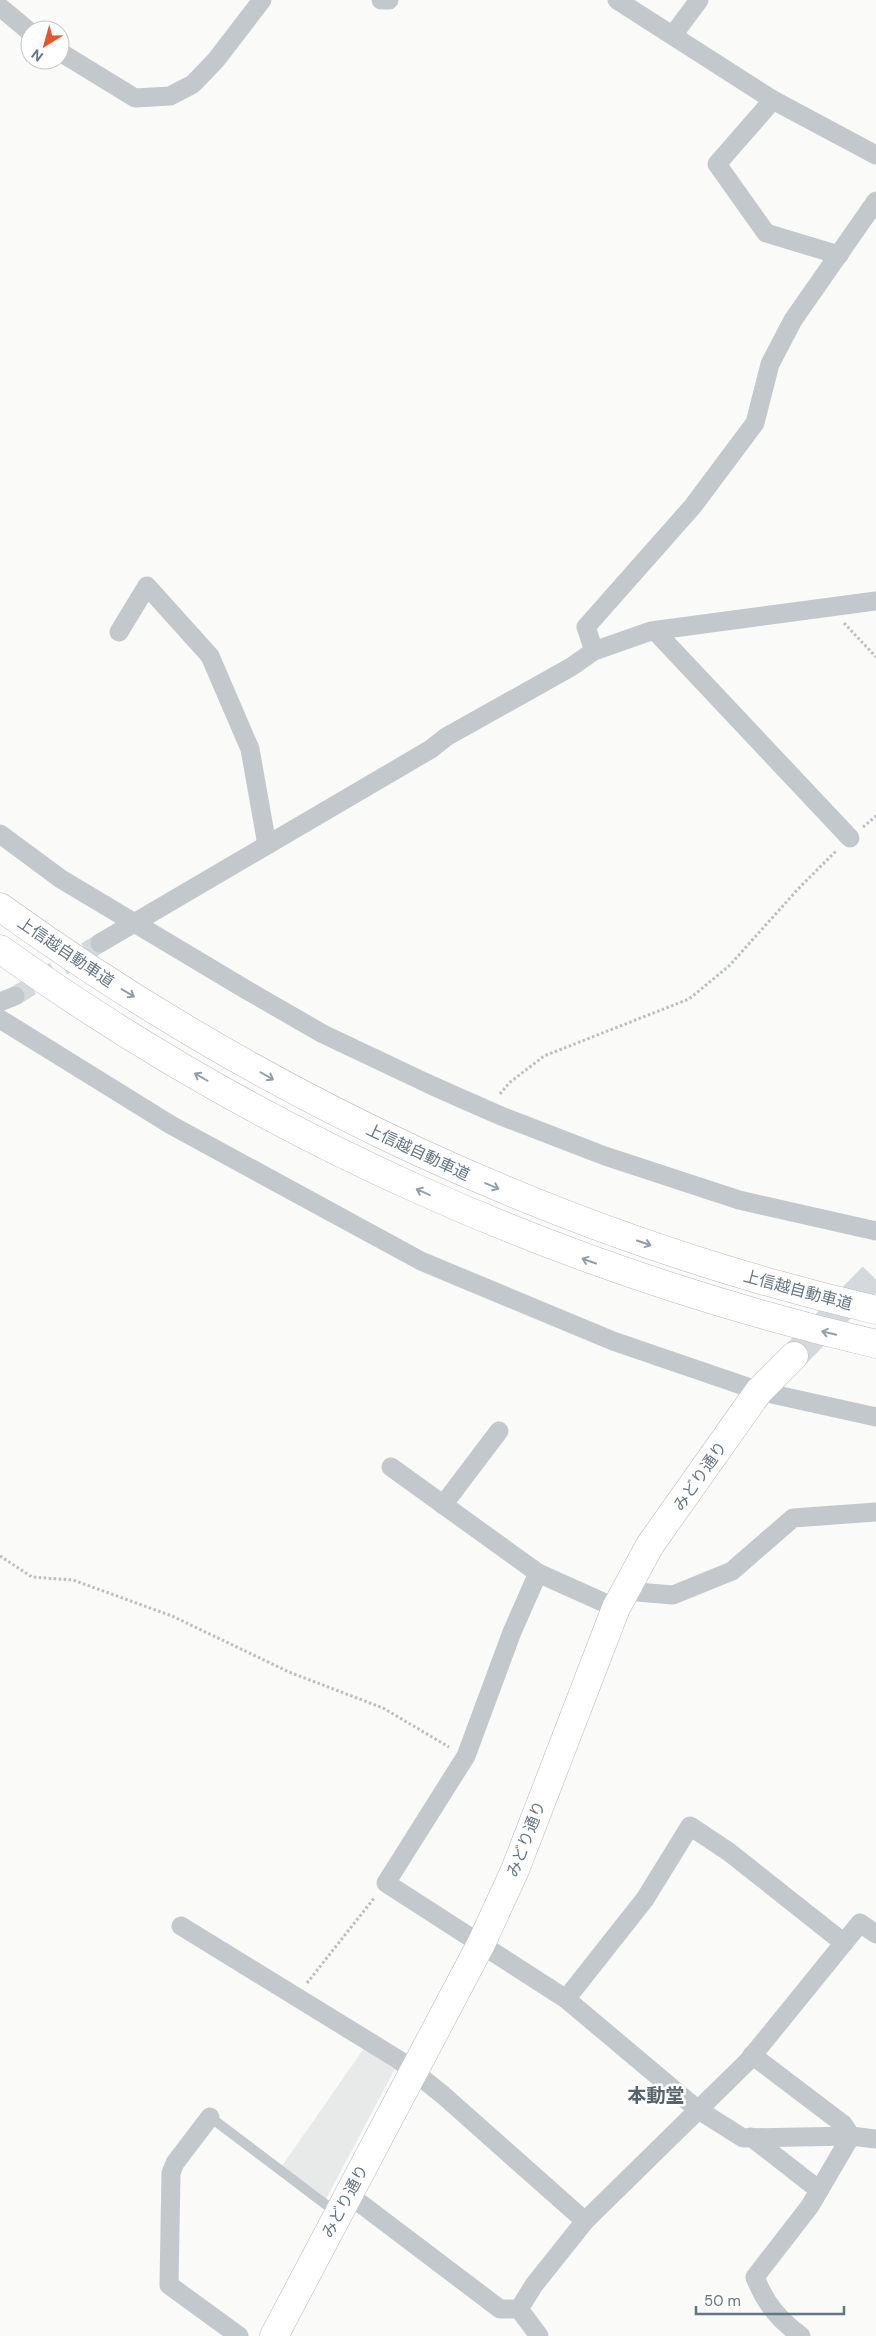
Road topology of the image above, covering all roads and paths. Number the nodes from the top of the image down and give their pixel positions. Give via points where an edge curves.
1 (262, 0) edge
2 (381, 0) edge
3 (389, 0) edge
4 (617, 0) edge
5 (699, 0) edge
6 (0, 7) edge
7 (20, 24) edge
8 (673, 35) junction
9 (70, 58) edge
10 (772, 100) junction
11 (876, 155) edge
12 (876, 201) edge
13 (838, 255) junction
14 (876, 602) edge
15 (836, 607) junction
16 (655, 631) junction
17 (119, 632) dead end
18 (594, 651) junction
19 (876, 657) edge
20 (876, 816) edge
21 (0, 834) edge
22 (850, 838) junction
23 (267, 845) junction
24 (0, 907) edge
25 (136, 923) junction
26 (100, 943) tunnel mouth
27 (0, 949) edge
28 (0, 1019) edge
29 (487, 1110) junction
30 (876, 1231) edge
31 (876, 1310) edge
32 (876, 1344) edge
33 (794, 1356) tunnel mouth
34 (759, 1391) junction
35 (876, 1417) edge
36 (498, 1431) dead end
37 (392, 1467) dead end
38 (443, 1505) junction
39 (876, 1512) edge
40 (0, 1556) edge
41 (538, 1572) junction
42 (621, 1599) junction
43 (466, 1756) junction
44 (386, 1883) junction
45 (181, 1926) dead end
46 (876, 1934) edge
47 (844, 1943) junction
48 (481, 1944) junction
49 (297, 1996) junction
50 (566, 1998) junction
51 (752, 2055) junction
52 (412, 2072) junction
53 (697, 2109) junction
54 (210, 2117) joint
55 (850, 2136) junction
56 (751, 2137) junction
57 (876, 2139) edge
58 (818, 2190) junction
59 (343, 2204) junction
60 (586, 2221) junction
61 (519, 2309) junction
62 (239, 2336) edge
63 (274, 2336) edge
64 (539, 2336) edge
65 (801, 2336) edge

1 - 9 street via 216,60 193,84 170,96 135,98
2 - 3 street
4 - 8 street
5 - 8 street
6 - 7 street
8 - 10 street
10 - 11 street
10 - 13 street via 717,164 766,233
12 - 13 street
13 - 18 street via 794,320 770,364 755,423 693,506 586,627
14 - 15 street
15 - 16 street
15 - 19 path via 846,628
16 - 18 street
16 - 22 street
17 - 23 street via 147,586 210,656 250,749
18 - 23 street
20 - 22 path
21 - 25 street via 61,879
22 - 29 path via 798,889 729,966 690,999 544,1056 510,1083
23 - 25 street
24 -> 31 main road, 上信越自動車道 via 106,980 191,1031 384,1137 493,1186 598,1227 706,1264
25 - 26 street
25 - 29 street via 323,1034
32 -> 27 main road, 上信越自動車道 via 694,1296 483,1219 373,1169 271,1117 91,1010
28 - 34 street via 170,1125 421,1261 612,1341
29 - 30 street via 606,1156 739,1200
33 - 34 main road, みどり通り
34 - 35 street
34 - 42 main road, みどり通り via 650,1544
36 - 38 street
37 - 38 street
38 - 41 street
39 - 42 street via 793,1518 732,1571 673,1595
40 - 43 path via 32,1577 73,1580 172,1616 289,1672 383,1708
41 - 42 street
41 - 43 street
42 - 48 main road, みどり通り via 516,1870
43 - 44 street
44 - 48 street
44 - 49 path
45 - 49 street
46 - 47 street via 860,1923
47 - 50 street via 729,1852 690,1826 645,1899
47 - 51 street
48 - 50 street
48 - 52 main road, みどり通り
49 - 52 street via 399,2060
50 - 53 street
51 - 53 street
51 - 55 street via 843,2124
52 - 59 main road, みどり通り
52 - 60 street via 443,2095
53 - 56 street via 743,2138
53 - 60 street
54 - 59 lane
54 - 62 street via 171,2172 169,2285
55 - 56 street
55 - 57 street
55 - 58 street
56 - 58 street
58 - 65 street via 810,2206 756,2277 763,2298 784,2324
59 - 61 street via 500,2309
59 - 63 main road, みどり通り
60 - 61 street via 534,2285
61 - 64 street

